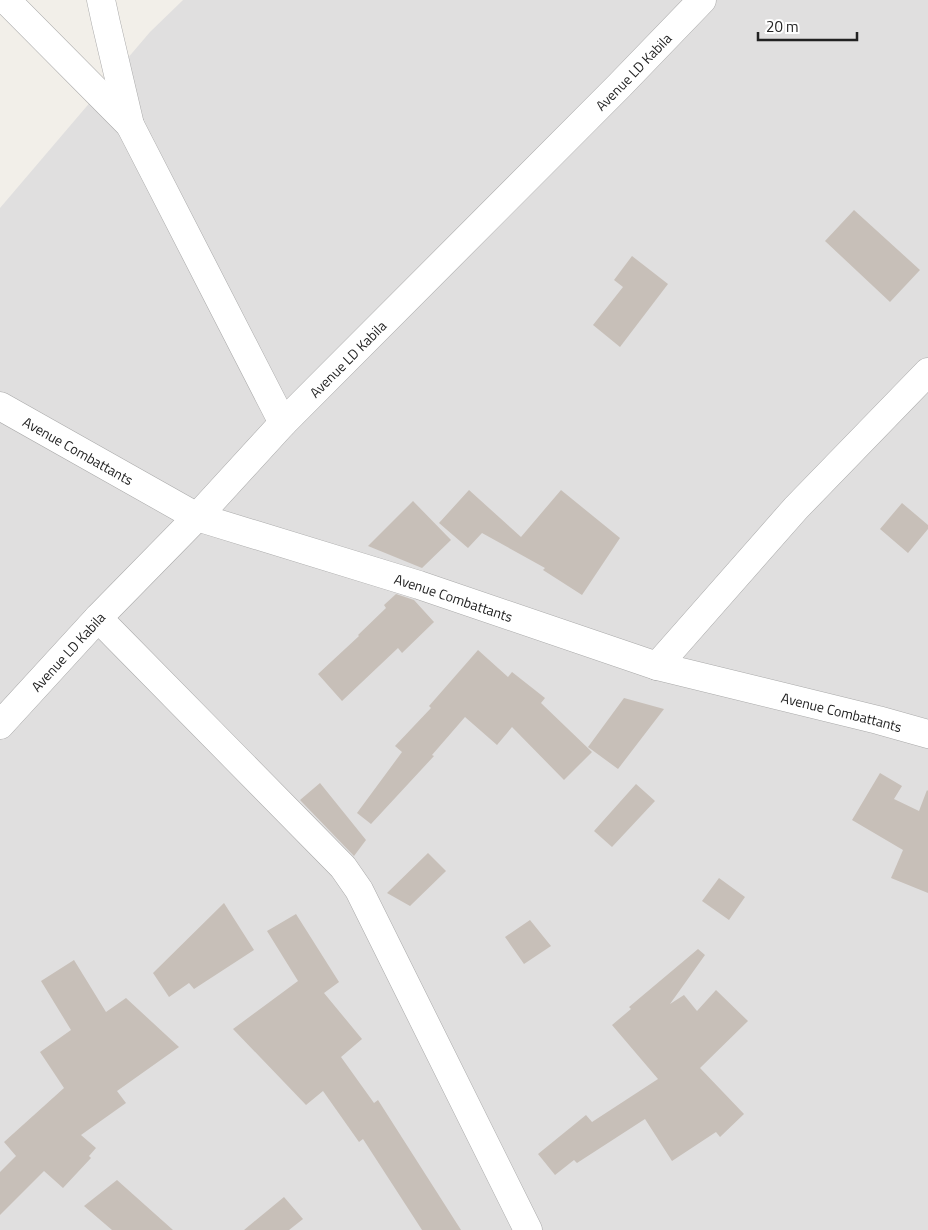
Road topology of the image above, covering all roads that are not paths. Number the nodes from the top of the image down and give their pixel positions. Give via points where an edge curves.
1 (6, 0) edge
2 (101, 0) edge
3 (702, 0) edge
4 (130, 125) junction
5 (928, 372) edge
6 (0, 406) edge
7 (283, 424) junction
8 (198, 517) junction
9 (98, 618) junction
10 (657, 666) junction
11 (0, 724) edge
12 (928, 734) edge
13 (528, 1230) edge

1 - 4 street
2 - 4 street
3 - 7 street, Avenue LD Kabila
4 - 7 street
5 - 10 street via 796,508
6 - 8 street, Avenue Combattants
7 - 8 street, Avenue LD Kabila
8 - 9 street, Avenue LD Kabila
8 - 10 street, Avenue Combattants via 419,585
9 - 11 street, Avenue LD Kabila
9 - 13 street via 343,867 358,890
10 - 12 street, Avenue Combattants

